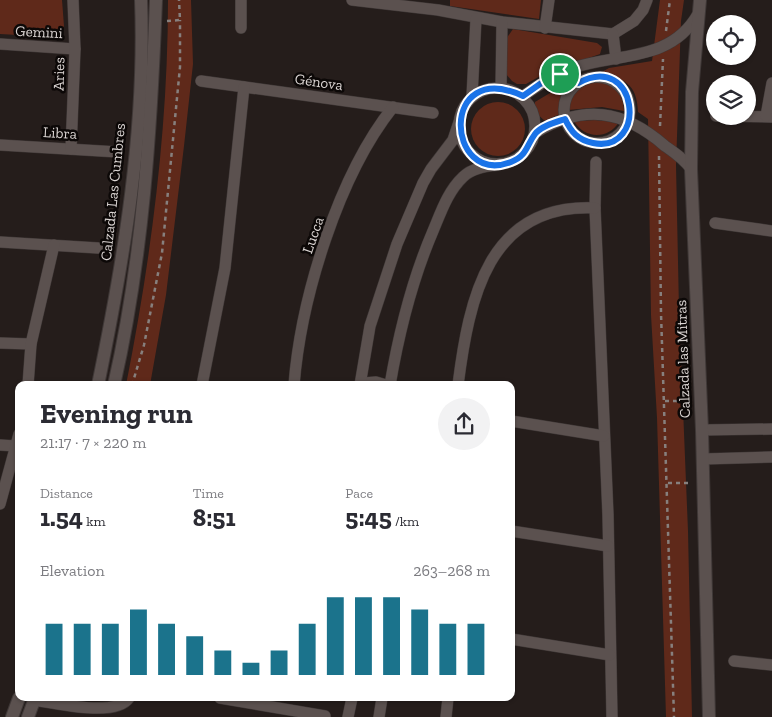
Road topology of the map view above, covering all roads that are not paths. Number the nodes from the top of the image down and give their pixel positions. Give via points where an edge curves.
1 (73, 0) edge
2 (141, 0) edge
3 (156, 0) edge
4 (241, 0) edge
5 (352, 0) edge
6 (549, 0) edge
7 (647, 0) edge
8 (438, 5) edge
9 (700, 6) edge
10 (476, 19) junction
11 (502, 22) junction
12 (241, 28) dead end
13 (545, 28) junction
14 (613, 34) junction
15 (0, 44) edge
16 (75, 49) junction
17 (616, 59) junction
18 (560, 74) junction
19 (201, 81) dead end
20 (578, 83) junction
21 (772, 83) edge
22 (244, 87) junction
23 (501, 88) junction
24 (472, 96) junction
25 (523, 96) junction
26 (393, 107) junction
27 (433, 113) dead end
28 (756, 117) edge
29 (769, 117) edge
30 (565, 119) junction
31 (629, 121) junction
32 (459, 122) junction
33 (535, 133) junction
34 (0, 145) edge
35 (71, 149) junction
36 (118, 152) dead end
37 (596, 162) dead end
38 (498, 165) junction
39 (691, 169) junction
40 (595, 208) junction
41 (715, 224) dead end
42 (772, 230) edge
43 (0, 242) edge
44 (54, 245) junction
45 (98, 248) dead end
46 (0, 343) edge
47 (31, 344) junction
48 (28, 381) edge
49 (99, 381) edge
50 (115, 381) edge
51 (203, 381) edge
52 (295, 381) edge
53 (362, 381) edge
54 (389, 381) edge
55 (459, 381) edge
56 (515, 422) edge
57 (772, 429) edge
58 (702, 430) junction
59 (604, 436) junction
60 (0, 445) edge
61 (15, 446) edge
62 (15, 450) edge
63 (772, 457) edge
64 (703, 459) junction
65 (0, 504) edge
66 (515, 532) edge
67 (608, 546) junction
68 (515, 639) edge
69 (610, 655) junction
70 (734, 661) dead end
71 (772, 665) edge
72 (18, 701) edge
73 (33, 701) edge
74 (43, 701) edge
75 (128, 701) edge
76 (260, 701) edge
77 (351, 701) edge
78 (382, 701) edge
79 (448, 701) edge
80 (287, 703) edge
81 (325, 716) edge
82 (12, 717) edge
83 (28, 717) edge
84 (348, 717) edge
85 (379, 717) edge
86 (446, 717) edge
87 (612, 717) edge
88 (709, 717) edge

1 - 16 street, Aries
2 - 49 street, Calzada Las Cumbres via 142,53 134,162 122,269
3 - 50 street, Calzada Las Cumbres via 149,160 136,272
4 - 12 street
5 - 8 street
6 - 13 street
7 - 14 street via 634,22
8 - 10 street
9 - 17 street via 692,26 664,46 644,55
9 - 39 street, Calzada las Mitras via 692,92
10 - 11 street
10 - 24 street
11 - 13 street
11 - 23 street
13 - 14 street
14 - 17 street
15 - 16 street, Gemini
16 - 35 street, Aries
17 - 18 street
18 - 20 street
18 - 25 street
19 - 22 street, Génova
20 - 30 street via 564,102
20 - 31 street via 604,77 620,85 629,98
21 - 29 street
22 - 26 street, Génova
22 - 51 street via 225,268
23 - 24 street
23 - 25 street
24 - 32 street
25 - 33 street via 531,108
26 - 27 street, Génova
26 - 52 street, Lucca via 364,152 329,231 302,327
28 - 29 street
30 - 31 street via 598,113
30 - 31 street via 577,136 596,144 617,138
30 - 33 street
31 - 39 street via 684,159
32 - 38 street via 465,147 485,163
32 - 53 street via 453,140 423,183 397,244 370,326
33 - 38 street via 522,156
34 - 35 street, Libra
35 - 36 street, Libra
37 - 40 street
38 - 54 street via 471,171 448,197 418,267
39 - 58 street, Calzada las Mitras
40 - 55 street via 561,208 545,213 515,230 502,244 484,275 465,342
40 - 59 street
41 - 42 street
43 - 44 street
44 - 45 street
44 - 47 street
46 - 47 street
47 - 48 street
56 - 59 street
57 - 58 street
58 - 64 street, Calzada las Mitras
59 - 67 street
60 - 61 street
62 - 65 street
63 - 64 street
64 - 88 street, Calzada las Mitras
66 - 67 street
67 - 69 street
68 - 69 street
69 - 87 street
70 - 71 street
72 - 82 street
73 - 83 street
74 - 75 street via 100,714 115,712
76 - 80 street
77 - 84 street
78 - 85 street
79 - 86 street
80 - 81 street

